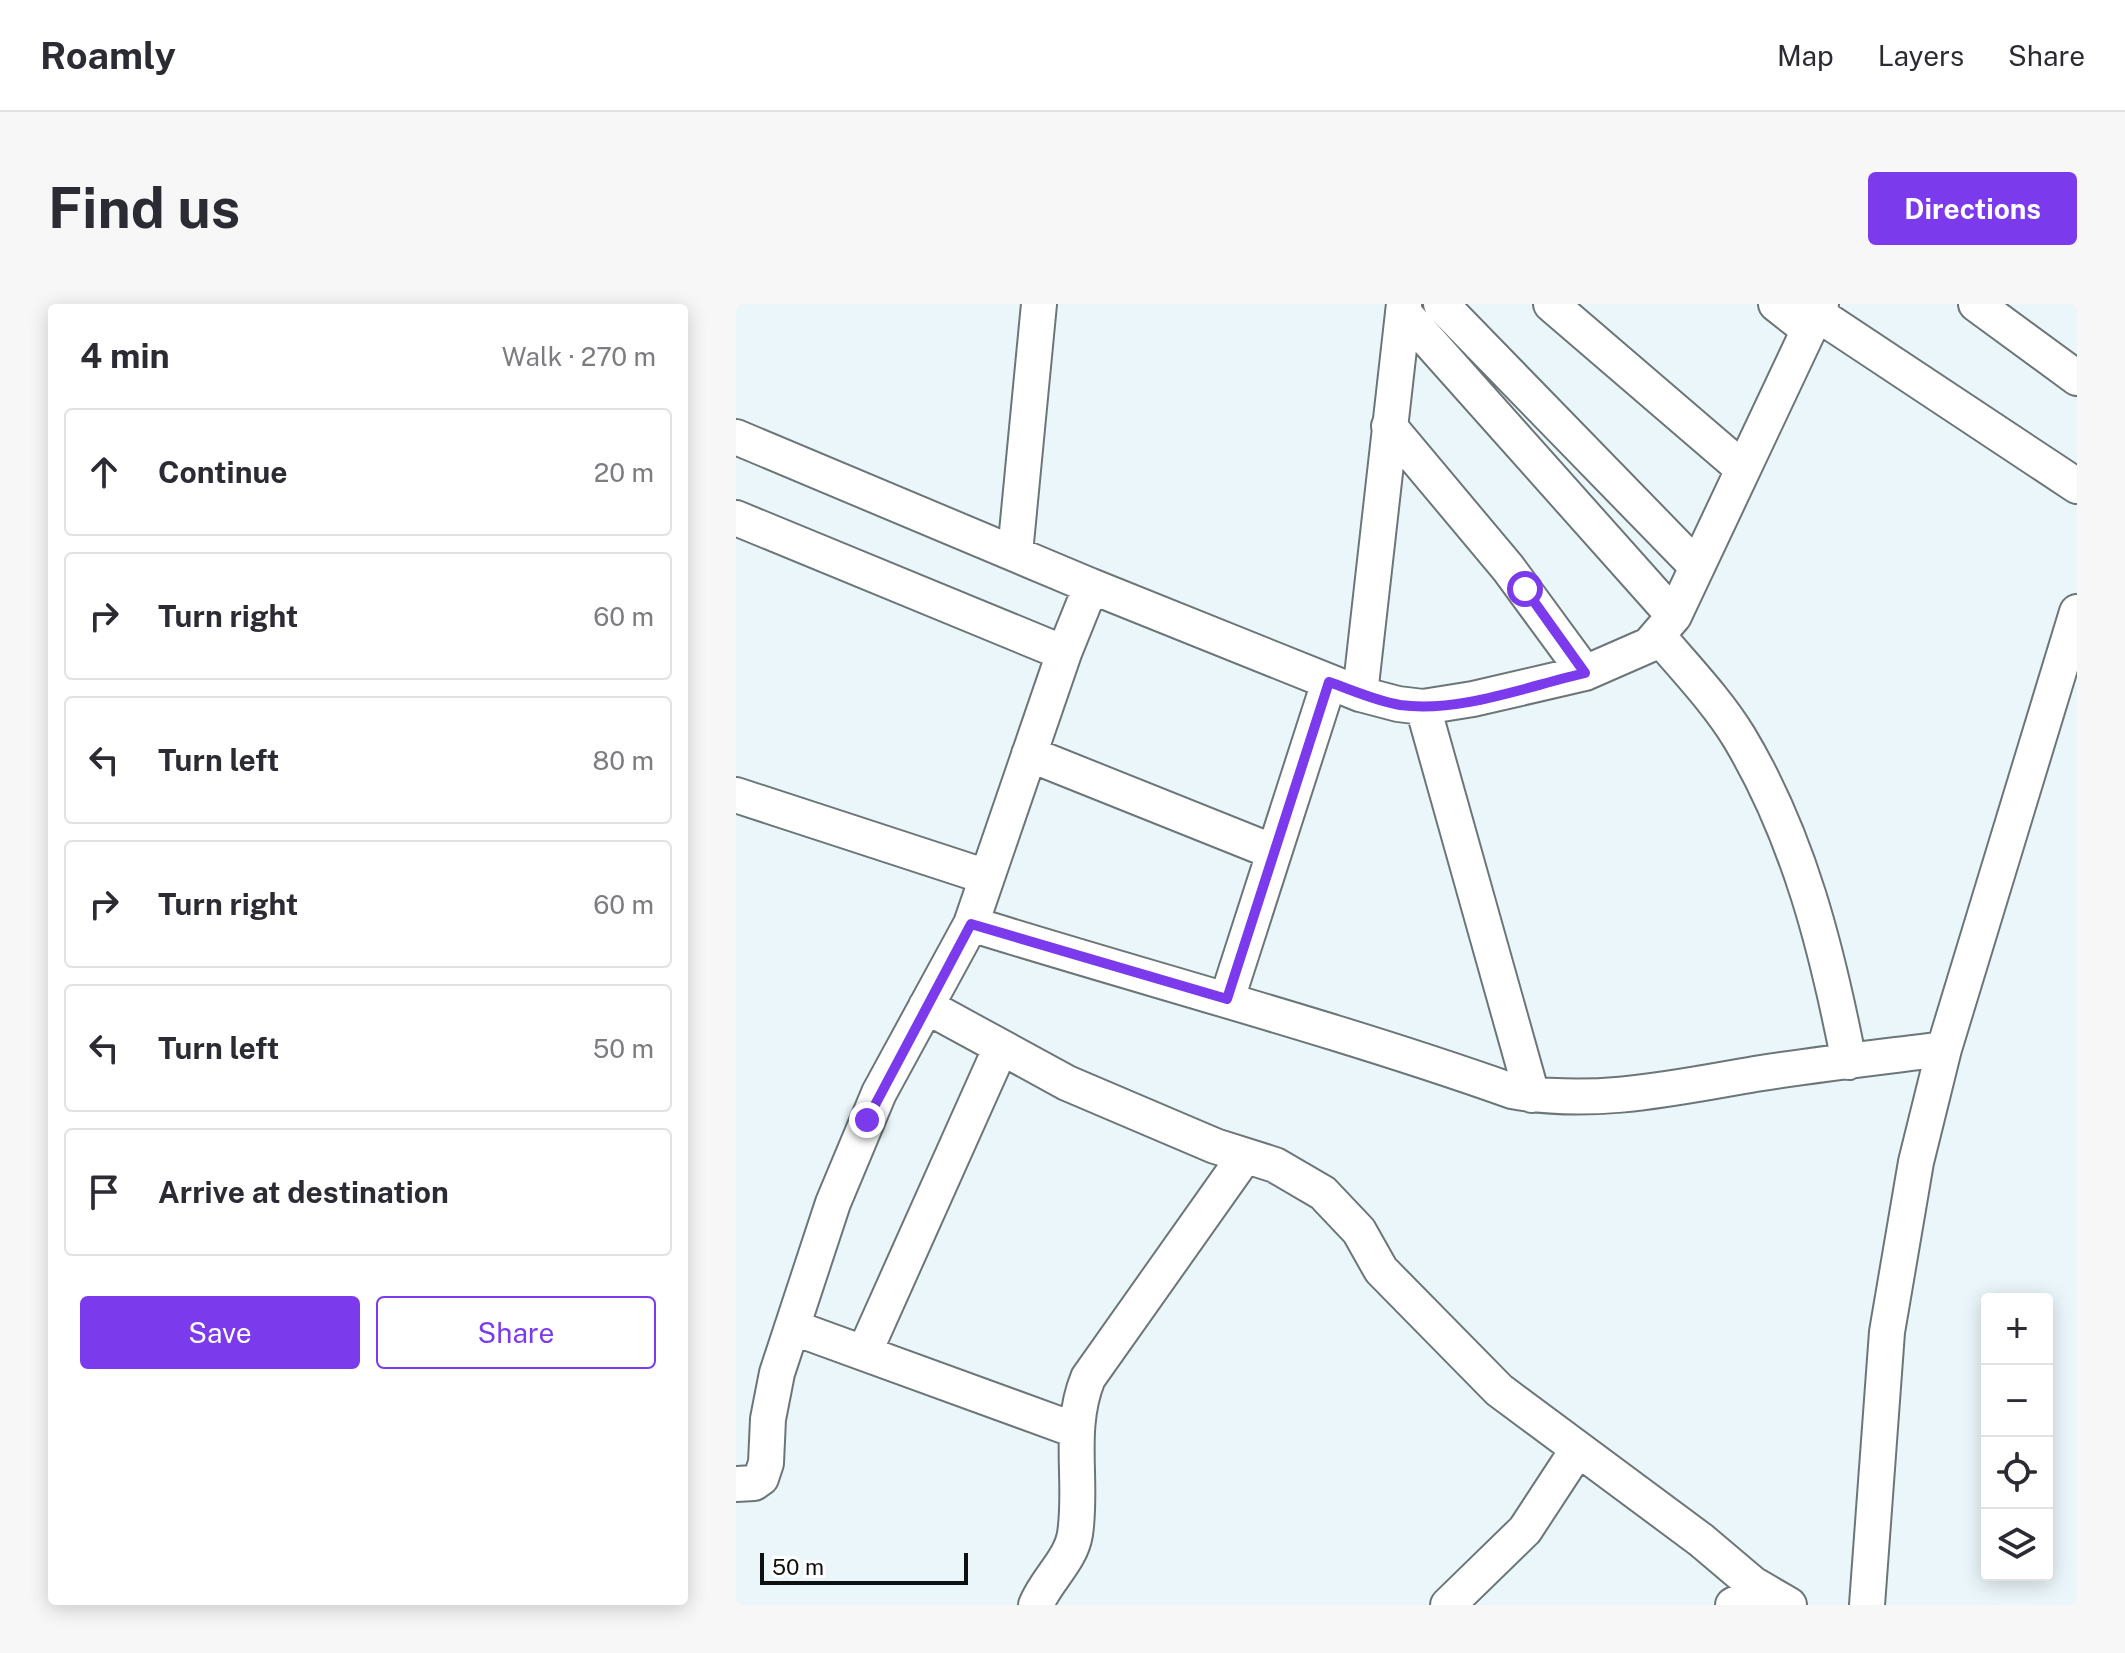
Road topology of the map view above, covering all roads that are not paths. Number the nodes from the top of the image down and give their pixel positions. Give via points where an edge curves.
1 (1039, 304) edge
2 (1441, 304) edge
3 (1551, 304) edge
4 (1776, 304) edge
5 (1976, 304) edge
6 (1404, 308) edge
7 (1815, 316) edge
8 (2077, 378) edge
9 (1389, 426) junction
10 (736, 437) edge
11 (1743, 469) junction
12 (2077, 486) edge
13 (736, 518) edge
14 (1015, 553) junction
15 (1697, 567) junction
16 (1091, 586) junction
17 (2077, 612) edge
18 (1666, 626) junction
19 (1064, 653) junction
20 (1585, 673) junction
21 (1329, 682) junction
22 (1360, 694) junction
23 (1423, 707) junction
24 (1029, 754) junction
25 (736, 795) edge
26 (1274, 852) junction
27 (987, 877) junction
28 (971, 924) junction
29 (1227, 999) junction
30 (926, 1006) junction
31 (1001, 1047) junction
32 (1944, 1049) junction
33 (1849, 1062) junction
34 (1532, 1095) junction
35 (1245, 1156) junction
36 (792, 1327) junction
37 (865, 1351) junction
38 (1075, 1430) junction
39 (1578, 1449) junction
40 (736, 1484) edge
41 (1761, 1600) edge
42 (1036, 1605) edge
43 (1448, 1605) edge
44 (1867, 1605) edge

1 - 14 street
2 - 15 street
3 - 11 street
4 - 7 street
5 - 8 street
6 - 9 street
6 - 18 street
7 - 11 street
7 - 12 street
9 - 20 street via 1508,568
9 - 22 street
10 - 14 street
11 - 15 street
13 - 19 street
14 - 16 street
15 - 18 street
16 - 19 street
16 - 21 street
17 - 32 street
18 - 20 street via 1649,645
18 - 33 street via 1738,735 1791,842 1834,985
19 - 24 street
20 - 23 street
21 - 22 street
21 - 26 street
22 - 23 street
23 - 34 street
24 - 26 street
24 - 27 street
25 - 27 street
26 - 29 street
27 - 28 street
28 - 29 street
28 - 30 street
29 - 34 street
30 - 31 street
30 - 36 street via 873,1107 833,1203
31 - 35 street via 1137,1116
31 - 37 street
32 - 33 street
32 - 44 street via 1913,1176 1887,1332
33 - 34 street via 1662,1091 1580,1098
35 - 38 street via 1088,1378
35 - 39 street via 1287,1170 1323,1193 1353,1224 1381,1270 1499,1390
36 - 37 street
36 - 40 street via 768,1419 765,1471 754,1483
37 - 38 street
38 - 42 street via 1073,1542
39 - 41 street via 1701,1540
39 - 43 street via 1525,1530

